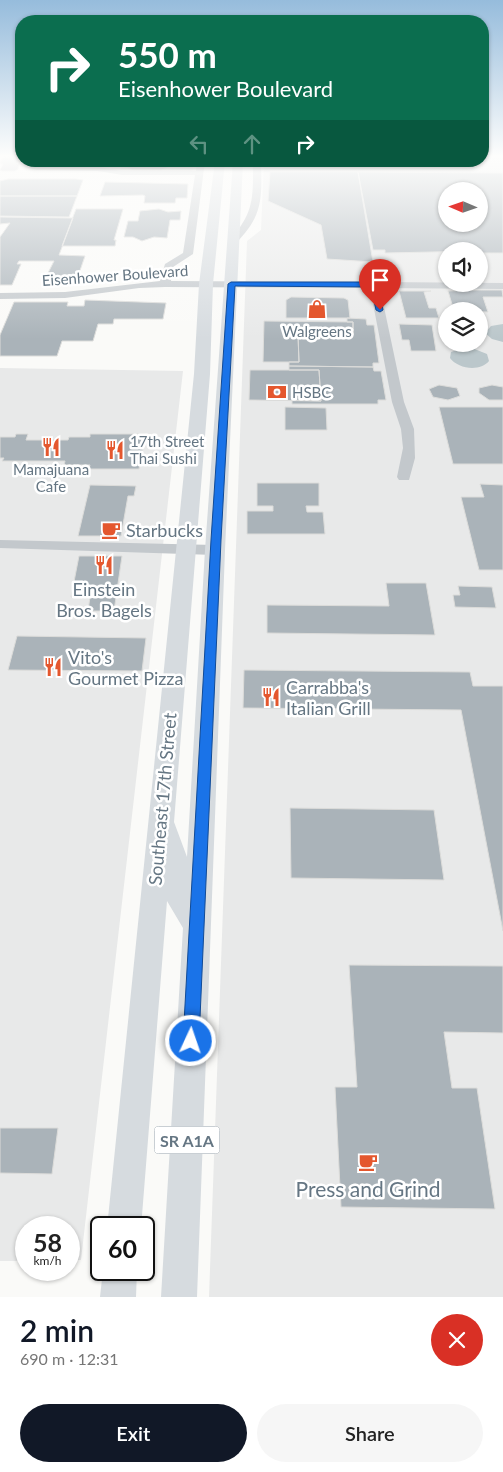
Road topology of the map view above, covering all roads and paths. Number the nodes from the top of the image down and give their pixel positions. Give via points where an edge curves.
1 (193, 218) edge
2 (213, 218) edge
3 (234, 218) edge
4 (252, 218) edge
5 (233, 241) junction
6 (438, 278) edge
7 (488, 278) edge
8 (503, 278) edge
9 (206, 280) junction
10 (231, 280) junction
11 (165, 281) junction
12 (374, 281) junction
13 (503, 286) edge
14 (0, 290) edge
15 (0, 296) edge
16 (202, 359) junction
17 (225, 392) junction
18 (404, 477) dead end
19 (0, 544) edge
20 (185, 548) junction
21 (215, 550) junction
22 (161, 816) junction
23 (157, 866) junction
24 (200, 876) junction
25 (197, 927) junction
26 (125, 1216) edge
27 (119, 1281) edge
28 (118, 1297) edge
29 (179, 1297) edge

1 - 11 street via 188,254 168,266
2 - 9 main road, Southeast 17th Street / SR A1A
3 - 5 main road, SR A1A
4 - 5 street
5 - 10 main road, SR A1A
6 - 12 street, Eisenhower Boulevard
7 - 8 street
9 - 10 street, Eisenhower Boulevard
9 - 11 street, Eisenhower Boulevard
9 - 16 main road, Southeast 17th Street / SR A1A
10 - 12 street, Eisenhower Boulevard
10 - 17 main road, SR A1A
11 - 14 street, Eisenhower Boulevard via 139,277 64,289
11 - 15 street, Eisenhower Boulevard via 65,296
12 - 13 street, Eisenhower Boulevard
12 - 18 street via 398,402 408,427 409,461
16 - 17 main road via 216,368
16 - 20 main road, Southeast 17th Street / SR A1A
17 - 21 main road, SR A1A
19 - 20 street
20 - 21 street
20 - 22 main road, Southeast 17th Street / SR A1A
21 - 24 main road, SR A1A
22 - 23 main road, Southeast 17th Street / SR A1A
22 - 24 main road via 174,861 184,871
23 - 25 main road
23 - 26 main road, Southeast 17th Street / SR A1A
24 - 25 main road, SR A1A
25 - 29 main road, SR A1A
27 - 28 main road

